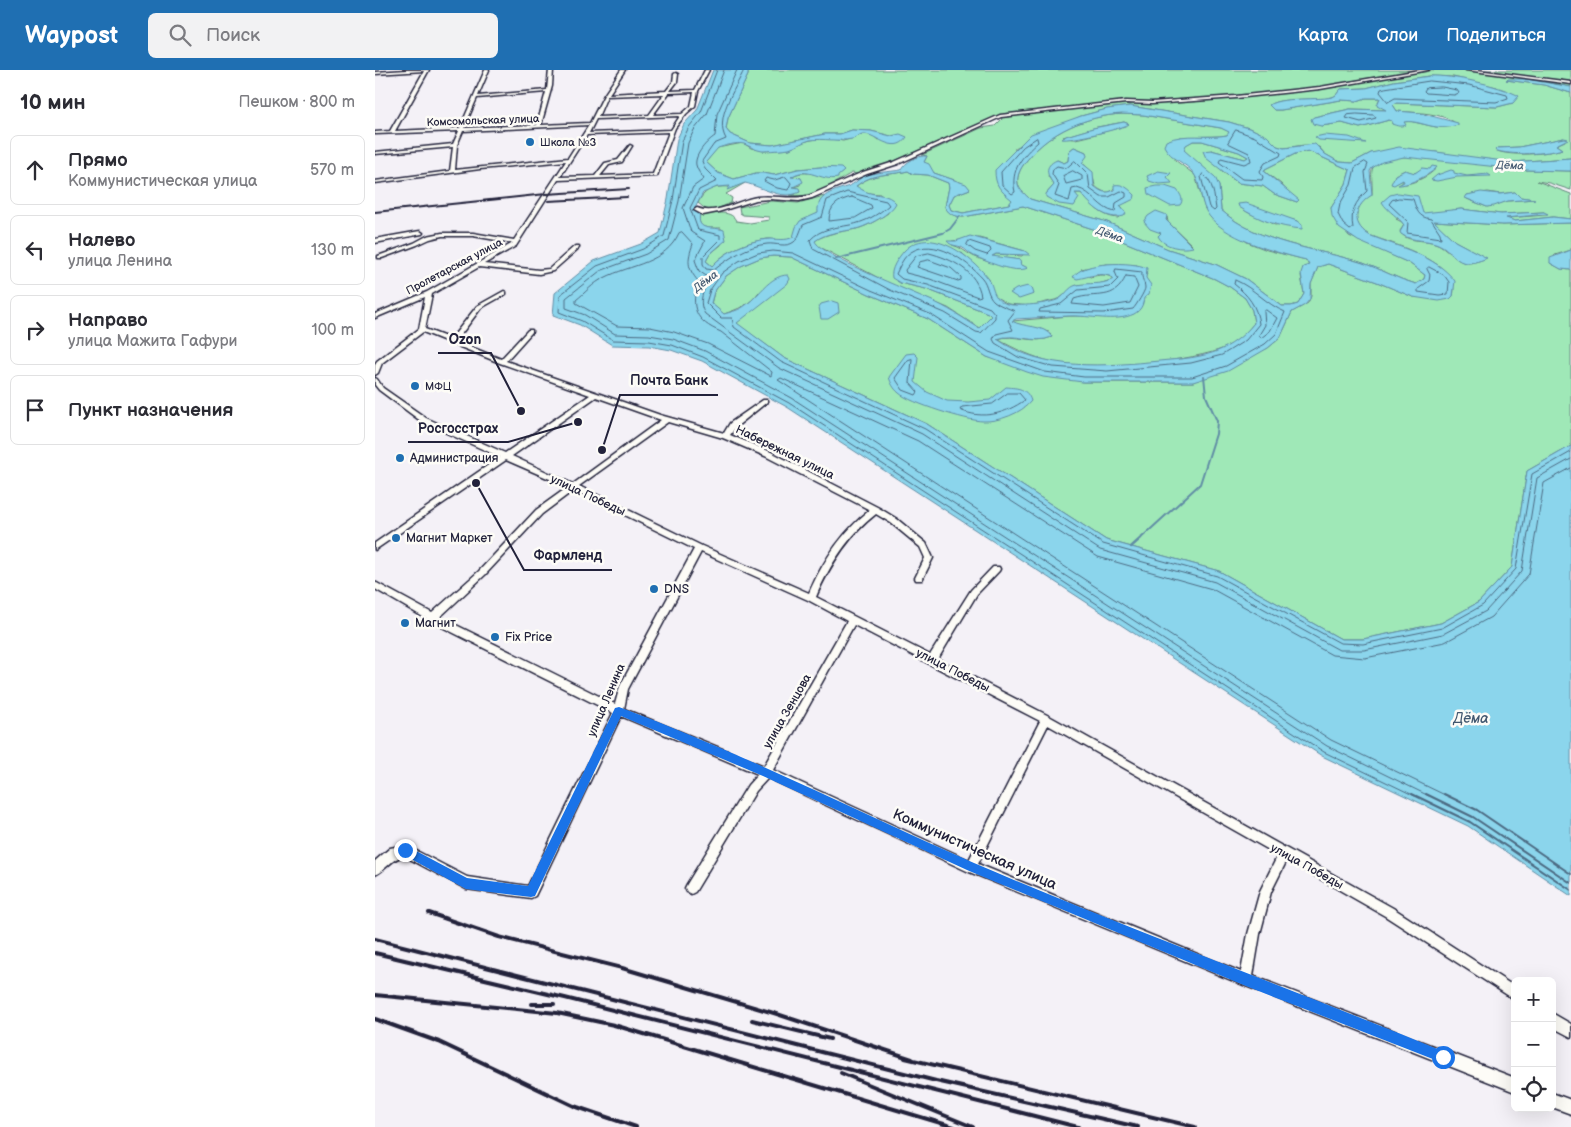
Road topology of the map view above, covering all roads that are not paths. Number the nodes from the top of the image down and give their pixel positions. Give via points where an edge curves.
1 (427, 70) edge
2 (487, 70) edge
3 (551, 70) edge
4 (623, 70) edge
5 (707, 70) edge
6 (1427, 70) edge
7 (1468, 70) edge
8 (385, 71) edge
9 (375, 73) edge
10 (676, 74) dead end
11 (1571, 83) edge
12 (696, 91) junction
13 (548, 92) junction
14 (668, 92) junction
15 (606, 95) junction
16 (475, 97) junction
17 (681, 115) junction
18 (649, 116) junction
19 (594, 118) junction
20 (591, 124) junction
21 (539, 126) junction
22 (461, 129) junction
23 (671, 131) junction
24 (392, 132) junction
25 (375, 133) edge
26 (585, 134) junction
27 (455, 145) junction
28 (630, 146) dead end
29 (375, 153) edge
30 (569, 159) junction
31 (452, 172) junction
32 (655, 175) joint
33 (597, 177) junction
34 (556, 179) junction
35 (375, 182) edge
36 (697, 210) dead end
37 (419, 234) dead end
38 (375, 241) edge
39 (515, 243) junction
40 (577, 247) dead end
41 (380, 257) dead end
42 (478, 265) junction
43 (429, 293) junction
44 (504, 293) dead end
45 (375, 316) edge
46 (422, 330) junction
47 (530, 331) dead end
48 (451, 342) junction
49 (502, 362) junction
50 (375, 373) edge
51 (375, 380) edge
52 (595, 395) junction
53 (765, 401) dead end
54 (666, 420) junction
55 (726, 436) junction
56 (505, 456) junction
57 (574, 487) junction
58 (876, 510) junction
59 (375, 547) edge
60 (699, 548) junction
61 (996, 569) dead end
62 (919, 578) dead end
63 (375, 585) edge
64 (811, 598) junction
65 (433, 618) junction
66 (853, 619) junction
67 (932, 660) junction
68 (619, 711) junction
69 (1046, 719) junction
70 (766, 772) junction
71 (1285, 854) junction
72 (971, 867) junction
73 (375, 869) edge
74 (691, 888) dead end
75 (1246, 980) junction
76 (1511, 991) edge
77 (1556, 1022) edge
78 (1571, 1031) edge
79 (1511, 1083) edge
80 (1556, 1101) edge
81 (1571, 1107) edge

1 - 8 street
1 - 24 street
2 - 16 street
3 - 13 street
4 - 15 street
5 - 12 street
6 - 36 street via 1236,98 1126,102 1000,116 896,163 805,199 756,199 716,211
7 - 11 street
8 - 9 street
10 - 14 street
12 - 14 street
12 - 17 street via 693,106
13 - 16 street
13 - 21 street
14 - 15 street
14 - 18 street
15 - 19 street
16 - 22 street
17 - 18 street
17 - 23 street
18 - 19 street
19 - 20 street
20 - 21 street, Комсомольская улица
20 - 26 street
21 - 22 street, Комсомольская улица
22 - 24 street, Комсомольская улица
22 - 27 street
23 - 26 street
23 - 32 street
24 - 25 street, Комсомольская улица
26 - 30 street
27 - 29 street
27 - 31 street
28 - 33 street via 620,161 607,164
30 - 31 street
30 - 34 street
31 - 35 street
32 - 33 street
33 - 34 street
34 - 39 street
37 - 38 street
39 - 41 street, Пролетарская улица via 469,233 446,233
39 - 42 street, Пролетарская улица
40 - 42 street via 551,270 539,272
42 - 43 street, Пролетарская улица
43 - 45 street, Пролетарская улица
43 - 46 street
44 - 48 street via 479,307
46 - 48 street, Набережная улица
46 - 50 street via 379,362
47 - 49 street
48 - 49 street, Набережная улица
49 - 52 street, Набережная улица
51 - 56 street, улица Победы via 381,389 424,420
52 - 54 street, Набережная улица
52 - 56 street
53 - 55 street via 733,425
54 - 55 street, Набережная улица
54 - 57 street
55 - 58 street, Набережная улица
56 - 57 street, улица Победы
56 - 59 street
57 - 60 street, улица Победы
57 - 65 street via 539,512 482,573
58 - 62 street, Набережная улица via 923,544 929,558
58 - 64 street via 846,536 825,566
60 - 64 street, улица Победы
60 - 68 street, улица Ленина via 623,688
61 - 67 street via 974,592
63 - 65 street, Коммунистическая улица
64 - 66 street, улица Победы
65 - 68 street, Коммунистическая улица
66 - 67 street, улица Победы
66 - 70 street, улица Зенцова
67 - 69 street, улица Победы
68 - 70 street, Коммунистическая улица
68 - 73 street, улица Ленина via 531,892 466,883 405,850 393,852
69 - 71 street, улица Победы
69 - 72 street
70 - 72 street, Коммунистическая улица
70 - 74 street, улица Зенцова via 752,788
71 - 75 street via 1266,891
71 - 76 street, улица Победы via 1389,912
72 - 75 street, Коммунистическая улица
75 - 79 street, Коммунистическая улица
77 - 78 street
80 - 81 street

